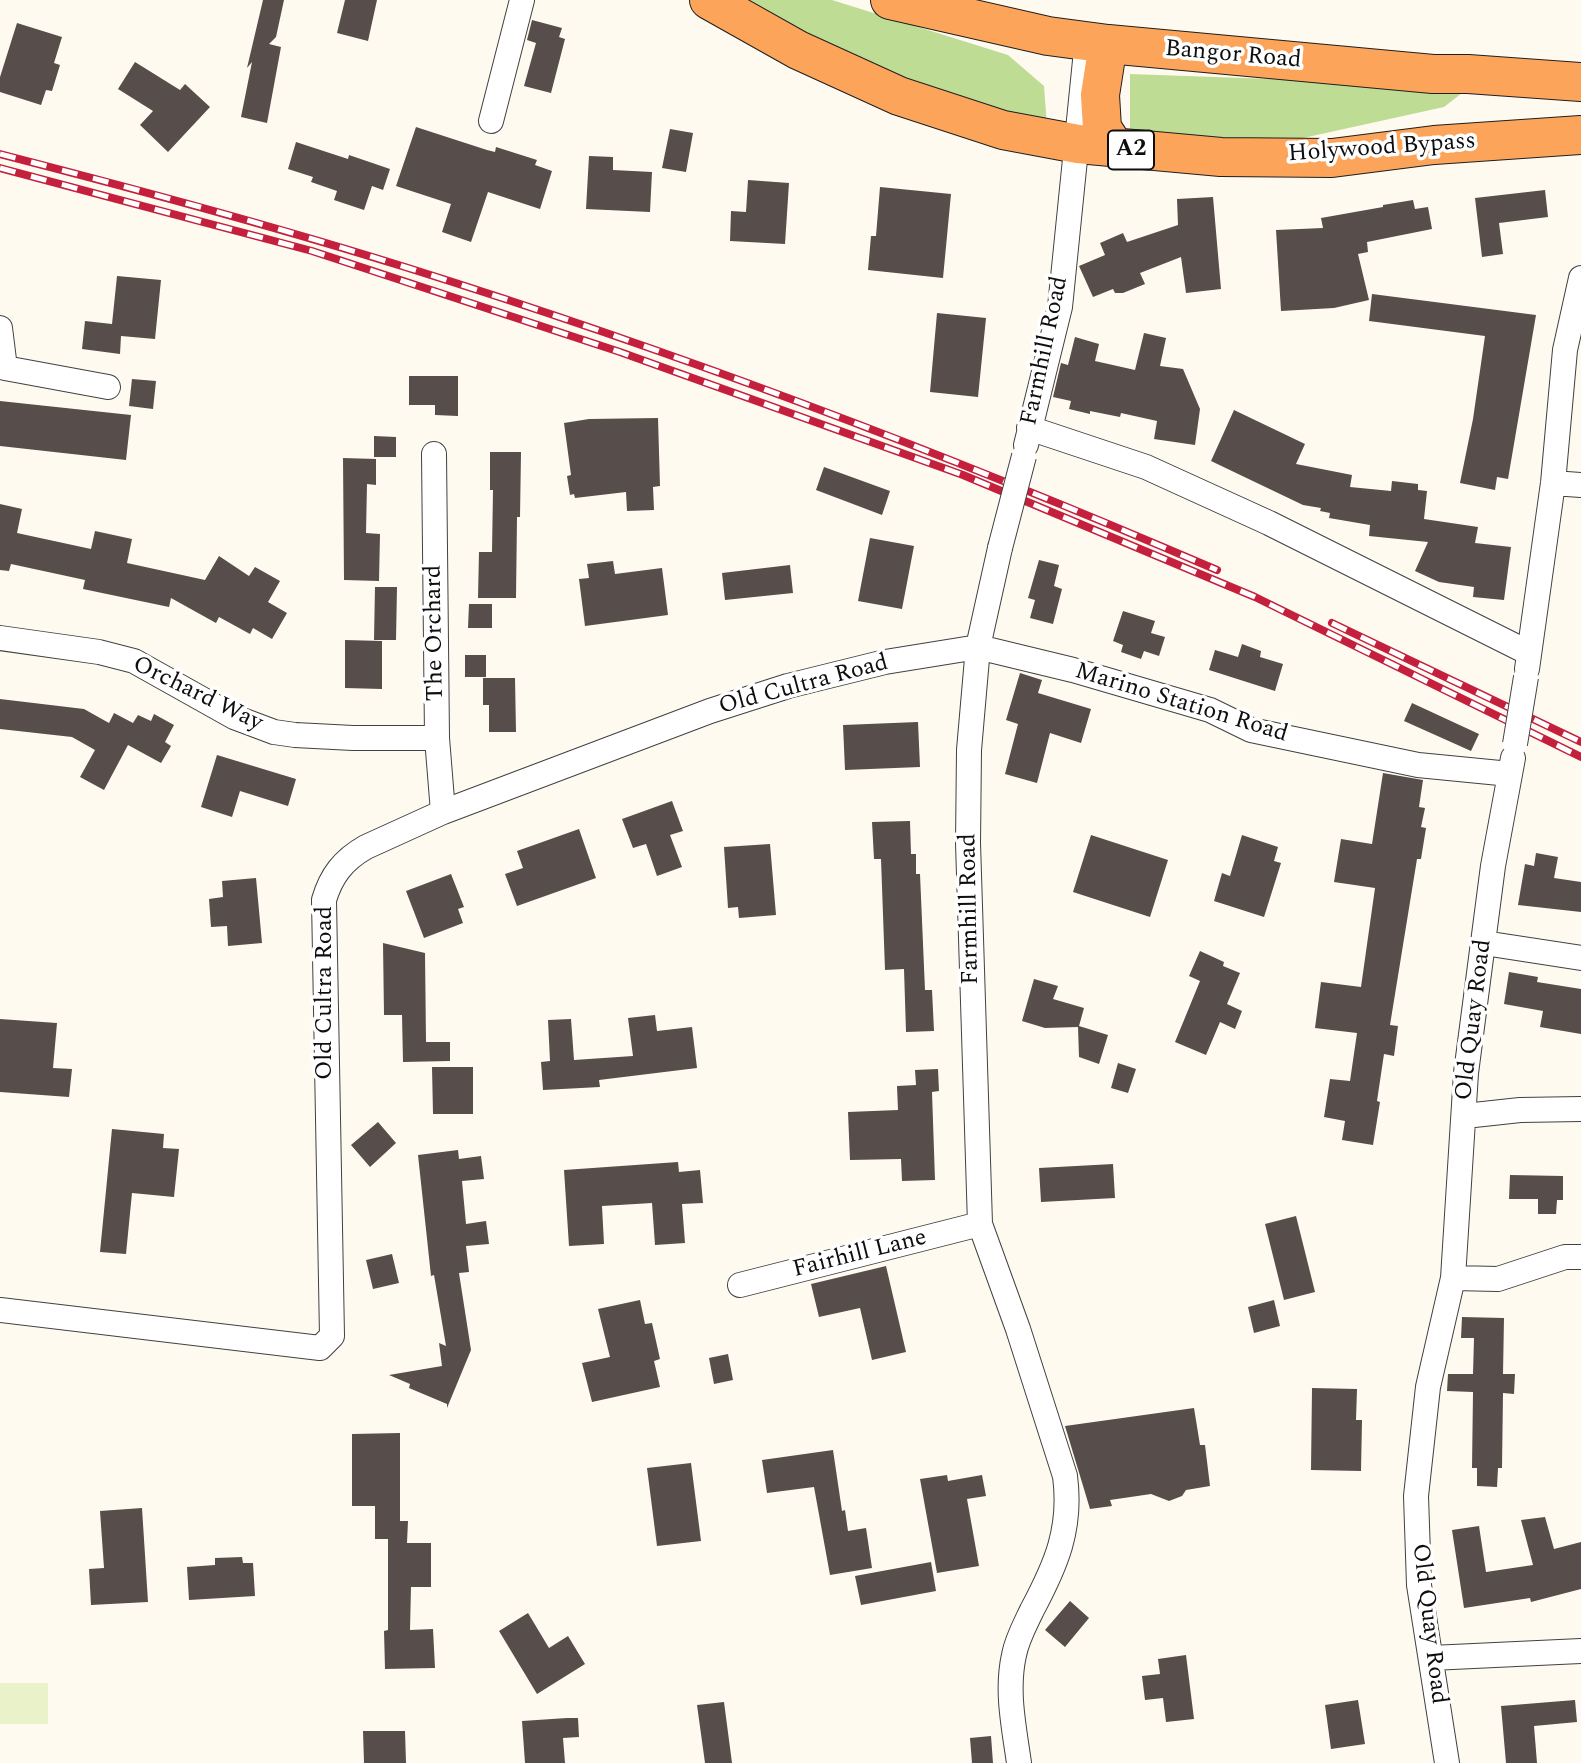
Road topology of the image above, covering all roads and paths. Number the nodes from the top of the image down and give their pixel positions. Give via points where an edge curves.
1 (522, 0) edge
2 (709, 0) edge
3 (890, 0) edge
4 (1098, 43) junction
5 (1581, 82) edge
6 (491, 121) dead end
7 (1581, 135) edge
8 (1077, 144) junction
9 (1115, 148) junction
10 (1581, 278) edge
11 (0, 328) edge
12 (108, 387) dead end
13 (1029, 428) junction
14 (434, 454) dead end
15 (1553, 483) junction
16 (1581, 485) edge
17 (0, 638) edge
18 (978, 647) junction
19 (1527, 665) junction
20 (437, 738) junction
21 (1510, 774) junction
22 (443, 812) junction
23 (1484, 943) junction
24 (1581, 958) edge
25 (1581, 1110) edge
26 (1465, 1116) junction
27 (980, 1224) junction
28 (1581, 1257) edge
29 (1453, 1278) junction
30 (740, 1285) dead end
31 (0, 1310) edge
32 (1581, 1651) edge
33 (1431, 1658) junction
34 (1019, 1763) edge
35 (1447, 1763) edge

1 - 6 street
2 - 8 highway, Holywood Bypass / A2 via 798,50 899,96 1003,130
3 - 4 highway, Bangor Road
4 - 5 highway, Bangor Road via 1433,74
4 - 8 street, Farmhill Road
4 - 9 highway via 1102,128
7 - 9 highway, Holywood Bypass / A2 via 1434,145 1332,158 1221,157
8 - 9 highway, Holywood Bypass / A2
8 - 13 street, Farmhill Road via 1060,307
10 - 15 street, Old Quay Road via 1565,350
11 - 12 street via 5,368
13 - 18 street, Farmhill Road, bridge
13 - 19 street via 1146,467 1269,523
14 - 20 street, The Orchard
15 - 16 street
15 - 19 street, Old Quay Road
17 - 20 street, Orchard Way via 134,661 234,717 274,732
18 - 21 street, Marino Station Road via 1210,710 1251,730 1418,765
18 - 22 street, Old Cultra Road via 885,662 788,686
18 - 27 street, Farmhill Road via 969,750 968,843
19 - 21 street, Old Quay Road, bridge
20 - 22 street, The Orchard
21 - 23 street, Old Quay Road
22 - 31 street, Old Cultra Road via 355,853 337,870 324,900 332,1336 320,1348
23 - 24 street
23 - 26 street, Old Quay Road via 1466,1073
25 - 26 street
26 - 29 street, Old Quay Road
27 - 30 street, Fairhill Lane
27 - 34 street, Farmhill Road via 1018,1329 1065,1476 1067,1496 1060,1552 1014,1655 1010,1692
28 - 29 street via 1565,1257 1498,1279
29 - 33 street, Old Quay Road via 1428,1387 1416,1496 1419,1585
32 - 33 street
33 - 35 street, Old Quay Road

